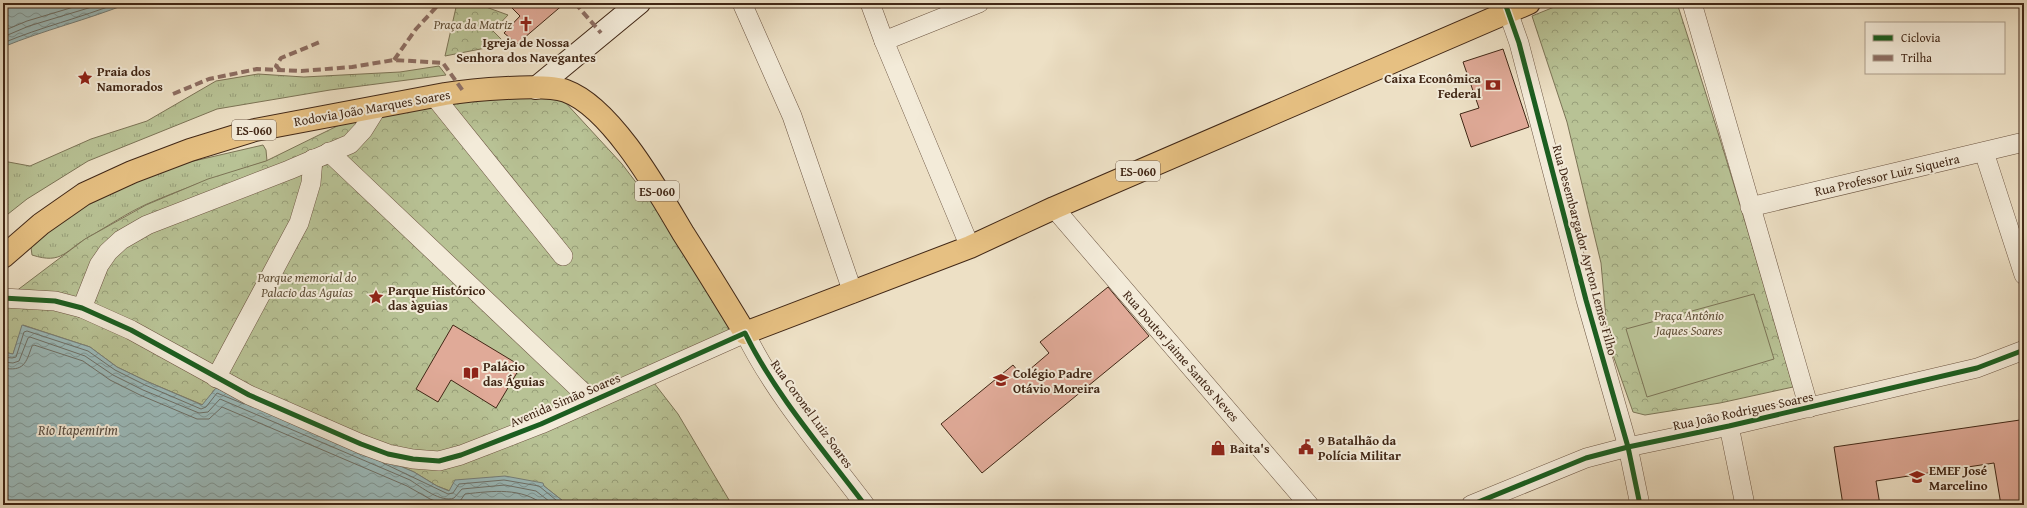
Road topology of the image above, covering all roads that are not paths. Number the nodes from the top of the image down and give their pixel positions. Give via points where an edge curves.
1 (639, 3) edge
2 (742, 3) edge
3 (870, 3) edge
4 (979, 3) edge
5 (1528, 3) edge
6 (1692, 3) edge
7 (1506, 7) edge
8 (884, 41) junction
9 (536, 88) junction
10 (434, 96) junction
11 (378, 106) junction
12 (2024, 142) edge
13 (1984, 152) junction
14 (321, 156) junction
15 (1750, 207) junction
16 (1054, 208) junction
17 (970, 247) junction
18 (563, 256) dead end
19 (3, 257) edge
20 (2024, 275) edge
21 (853, 293) junction
22 (3, 298) edge
23 (82, 308) junction
24 (745, 333) junction
25 (2024, 350) edge
26 (216, 378) junction
27 (592, 401) junction
28 (1809, 408) junction
29 (1729, 426) junction
30 (1628, 447) junction
31 (865, 505) edge
32 (1309, 505) edge
33 (1471, 505) edge
34 (1640, 505) edge
35 (1745, 505) edge

1 - 9 street
2 - 21 street via 792,116
3 - 8 street
4 - 8 street
5 - 7 main road, ES-060
6 - 15 street
7 - 16 main road, ES-060
7 - 30 street, Rua Desembargador Ayrton Lemes Filho via 1519,43 1586,300
8 - 17 street
9 - 10 main road, Rodovia João Marques Soares / ES-060 via 463,91
9 - 24 main road, Rua Coronel Luiz Soares / ES-060 via 552,88 577,95 595,109 618,134 654,185
10 - 11 main road, Rodovia João Marques Soares / ES-060
10 - 18 street
11 - 14 street via 363,130 350,144
11 - 19 main road, Rodovia João Marques Soares / ES-060 via 255,130 190,150 132,172 84,194 41,224
12 - 13 street, Rua Professor Luiz Siqueira
13 - 15 street, Rua Professor Luiz Siqueira
13 - 20 street
14 - 23 street via 147,225 121,240 99,265
14 - 26 street via 299,223
14 - 27 street
15 - 28 street
16 - 17 main road, ES-060
16 - 32 street, Rua Doutor Jaime Santos Neves
17 - 21 main road, ES-060
21 - 24 main road, ES-060
22 - 23 street, Avenida Simão Soares via 54,301
23 - 26 street, Avenida Simão Soares via 131,330
24 - 27 street, Avenida Simão Soares
24 - 31 street, Rua Coronel Luiz Soares via 755,354 793,410
25 - 28 street, Rua João Rodrigues Soares via 1977,368
26 - 27 street, Avenida Simão Soares via 249,395 388,454 413,459 439,460 461,455
28 - 29 street, Rua João Rodrigues Soares
29 - 30 street, Rua João Rodrigues Soares
29 - 35 street
30 - 33 street, Rua João Rodrigues Soares via 1586,458
30 - 34 street, Rua Desembargador Ayrton Lemes Filho

